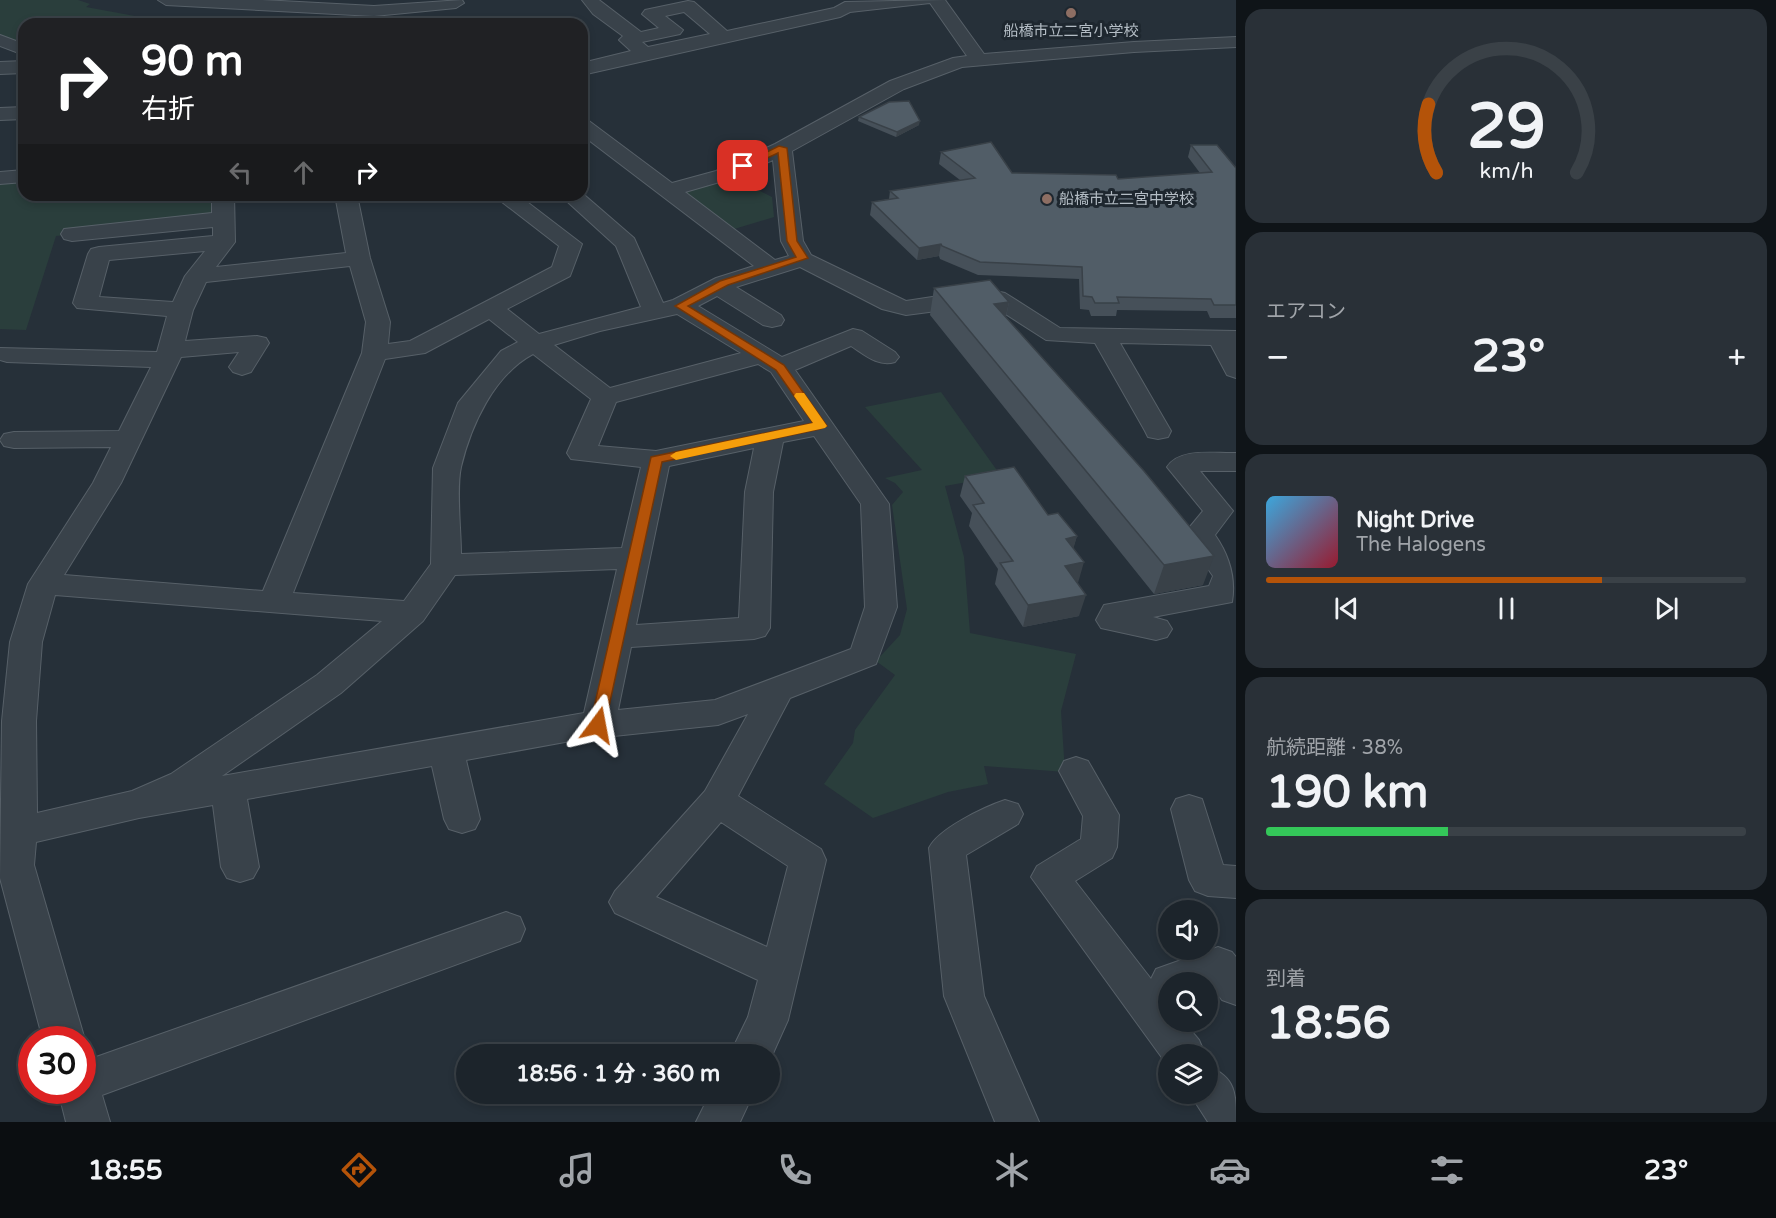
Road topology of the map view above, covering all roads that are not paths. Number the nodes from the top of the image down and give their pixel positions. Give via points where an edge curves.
1 (166, 0) edge
2 (590, 0) edge
3 (923, 0) edge
4 (936, 0) edge
5 (843, 3) edge
6 (458, 7) edge
7 (296, 8) junction
8 (374, 12) edge
9 (280, 18) edge
10 (774, 26) junction
11 (723, 37) junction
12 (1, 40) edge
13 (1236, 42) edge
14 (686, 44) junction
15 (641, 45) junction
16 (18, 47) edge
17 (978, 59) junction
18 (18, 67) edge
19 (588, 67) edge
20 (0, 68) edge
21 (18, 113) edge
22 (0, 114) edge
23 (588, 129) edge
24 (782, 148) junction
25 (18, 175) edge
26 (0, 178) edge
27 (669, 190) junction
28 (347, 201) edge
29 (512, 201) edge
30 (578, 201) edge
31 (223, 219) edge
32 (72, 234) dead end
33 (359, 258) junction
34 (802, 258) junction
35 (770, 267) junction
36 (197, 276) junction
37 (718, 286) junction
38 (490, 308) junction
39 (668, 309) junction
40 (182, 310) junction
41 (772, 320) dead end
42 (1103, 336) junction
43 (1228, 338) edge
44 (534, 343) junction
45 (375, 353) junction
46 (7, 354) dead end
47 (169, 355) junction
48 (886, 357) dead end
49 (770, 362) junction
50 (242, 367) dead end
51 (1236, 370) edge
52 (605, 397) junction
53 (820, 426) junction
54 (1158, 431) dead end
55 (770, 437) junction
56 (128, 439) junction
57 (14, 440) dead end
58 (656, 460) junction
59 (1236, 462) edge
60 (635, 558) junction
61 (446, 565) junction
62 (44, 584) junction
63 (274, 602) junction
64 (412, 613) junction
65 (1156, 629) dead end
66 (617, 637) junction
67 (778, 689) junction
68 (10, 720) edge
69 (598, 725) junction
70 (446, 750) junction
71 (1076, 771) dead end
72 (228, 788) junction
73 (718, 801) junction
74 (139, 804) junction
75 (1189, 809) dead end
76 (1005, 814) dead end
77 (462, 819) dead end
78 (9, 833) edge
79 (240, 867) dead end
80 (1236, 882) edge
81 (506, 929) dead end
82 (779, 971) junction
83 (1197, 972) edge
84 (1158, 985) edge
85 (1236, 987) edge
86 (60, 1026) edge
87 (756, 1044) edge
88 (96, 1077) edge
89 (1218, 1100) edge
90 (83, 1104) edge
91 (727, 1104) edge
92 (1011, 1120) edge
93 (88, 1122) edge
94 (718, 1122) edge
95 (1234, 1122) edge

1 - 7 street
2 - 15 street
3 - 5 street
4 - 17 street
5 - 10 street via 840,12
6 - 8 street
7 - 8 street
7 - 9 street
10 - 11 street
10 - 14 street via 790,37 703,56
11 - 14 street
11 - 15 street via 688,6 651,14 674,30
12 - 16 street
13 - 17 street
14 - 15 street
15 - 19 street
17 - 24 street via 897,86
18 - 20 street
21 - 22 street
23 - 27 street
24 - 27 street via 723,175
24 - 34 street via 792,241
25 - 26 street
27 - 35 street
28 - 33 street
29 - 38 street via 571,244 562,270
30 - 39 street via 626,243
31 - 32 street
31 - 36 street
31 - 40 street via 99,254 85,303
33 - 36 street
33 - 45 street via 378,322
34 - 35 street
34 - 42 street via 890,304 906,308 985,296 997,298 1054,335
35 - 37 street
36 - 40 street
37 - 39 street
37 - 41 street
38 - 44 street
38 - 45 street via 416,348
39 - 44 street
39 - 49 street
40 - 47 street
42 - 43 street
42 - 54 street
43 - 51 street
44 - 52 street
44 - 61 street via 510,356 471,403 447,468
45 - 63 street
46 - 47 street
47 - 50 street via 257,343
47 - 56 street
48 - 49 street via 853,336
49 - 52 street
49 - 53 street
52 - 58 street via 581,453
53 - 55 street
53 - 67 street via 875,504 881,607 865,656
55 - 58 street
55 - 66 street via 759,492 754,628
56 - 57 street
56 - 62 street via 107,483
58 - 60 street
59 - 65 street via 1186,463 1181,467 1219,511 1199,534 1228,576 1221,595 1115,613 1112,621
60 - 61 street
60 - 66 street
61 - 64 street
62 - 63 street
62 - 68 street via 26,642
63 - 64 street
64 - 74 street via 329,684 183,784
66 - 69 street
67 - 69 street via 718,712
67 - 73 street
68 - 78 street
69 - 70 street
70 - 72 street
70 - 77 street
71 - 84 street via 1101,814 1099,847 1050,877
72 - 74 street
72 - 79 street
73 - 82 street via 808,860
73 - 82 street via 628,902
74 - 78 street
75 - 80 street via 1208,880
76 - 92 street via 947,848 964,996
78 - 86 street
81 - 88 street
82 - 87 street via 768,1020
83 - 85 street via 1218,964
89 - 95 street
90 - 93 street
91 - 94 street

